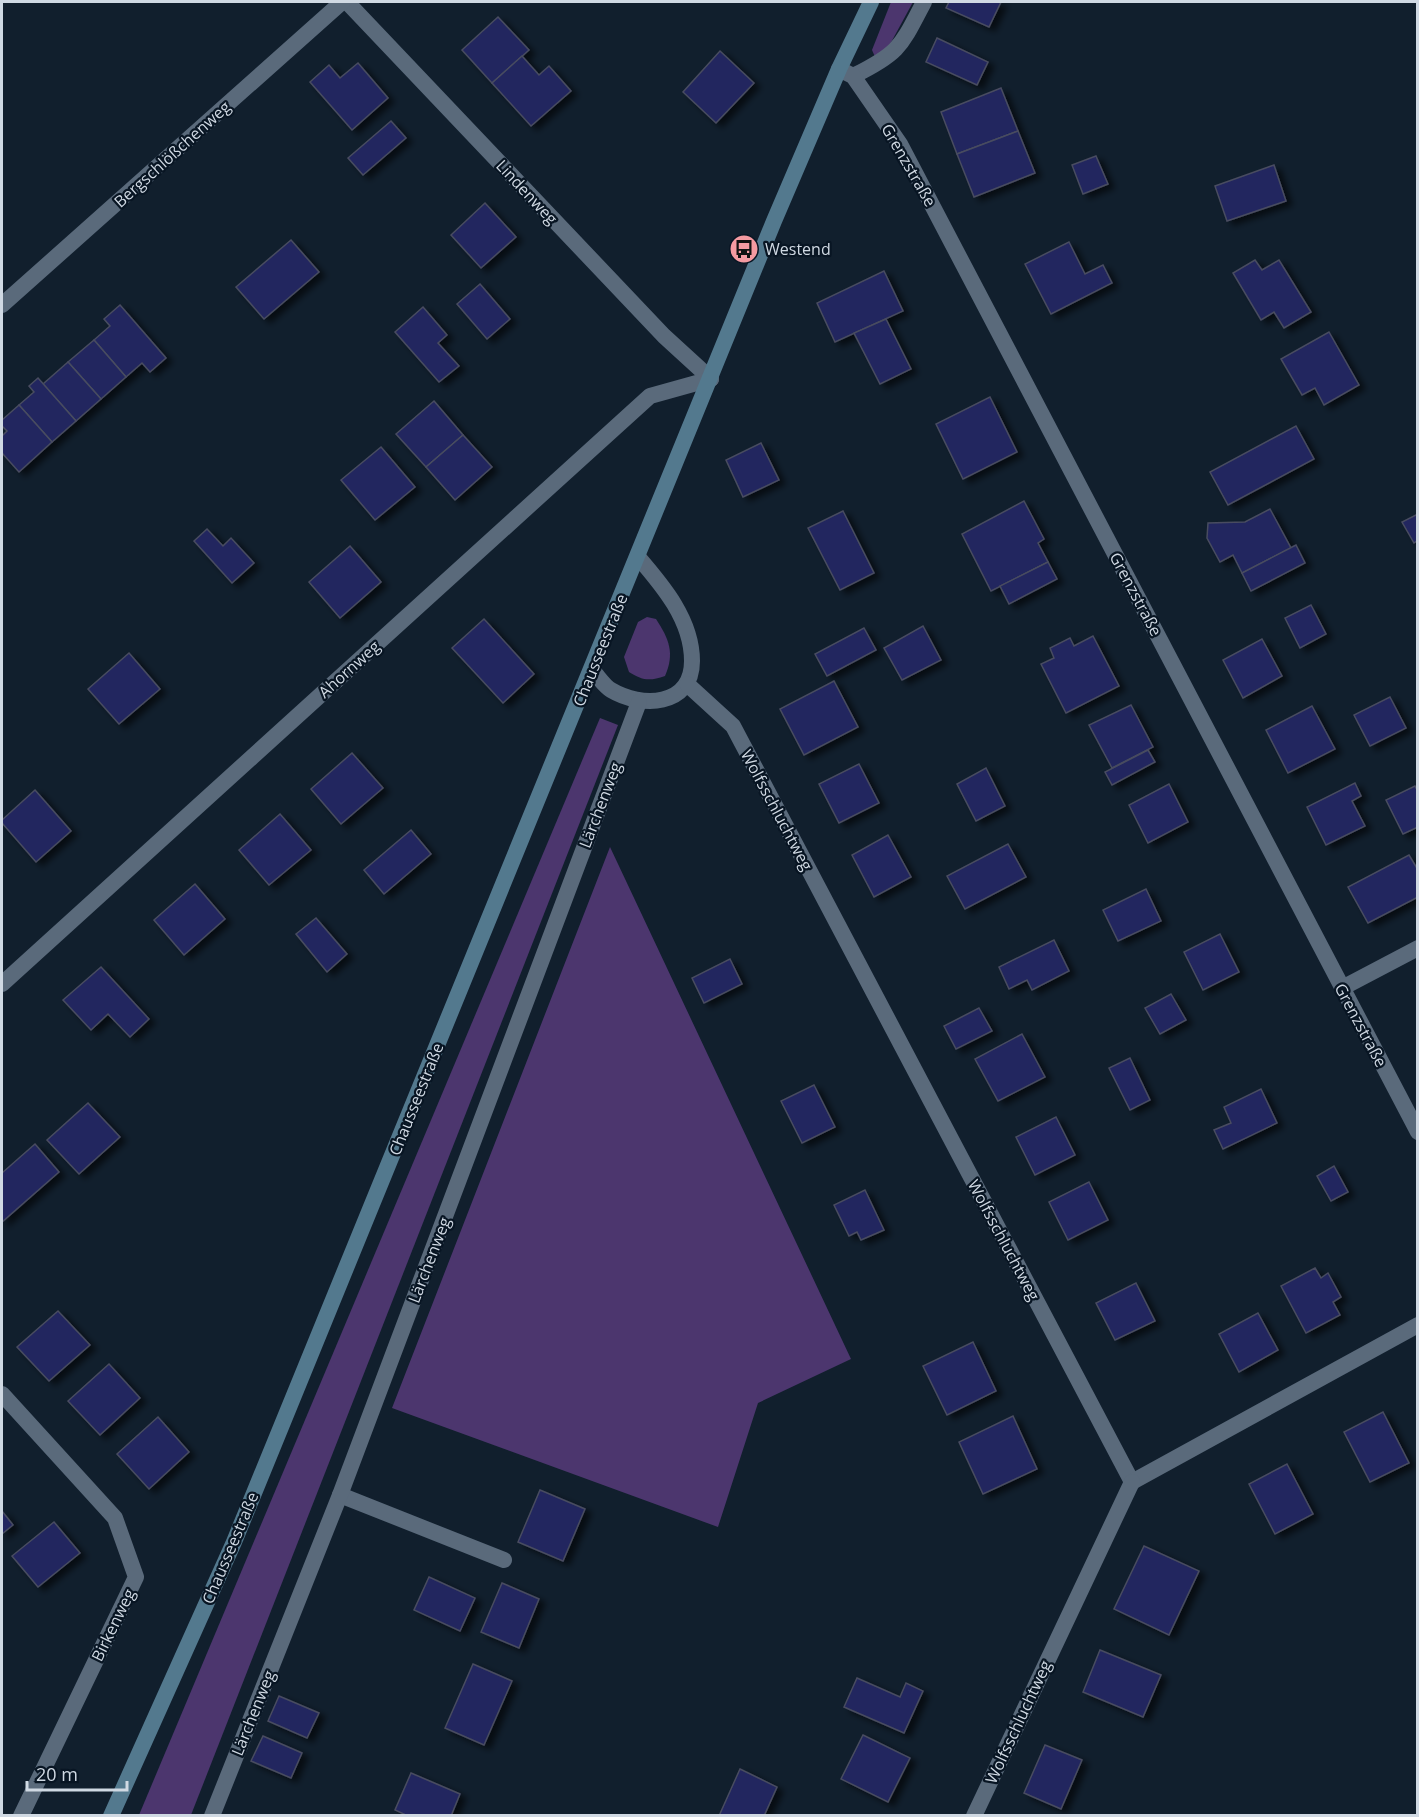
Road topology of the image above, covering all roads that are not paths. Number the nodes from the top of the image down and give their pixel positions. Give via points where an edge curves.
1 (342, 2) edge
2 (347, 2) edge
3 (871, 2) edge
4 (924, 2) edge
5 (846, 73) junction
6 (2, 305) edge
7 (711, 379) junction
8 (638, 557) junction
9 (592, 670) junction
10 (687, 684) junction
11 (639, 702) junction
12 (1418, 948) edge
13 (2, 984) edge
14 (1342, 988) junction
15 (1418, 1132) edge
16 (1418, 1325) edge
17 (2, 1394) edge
18 (1132, 1482) junction
19 (340, 1495) junction
20 (504, 1560) dead end
21 (21, 1815) edge
22 (111, 1815) edge
23 (212, 1815) edge
24 (974, 1815) edge

1 - 6 street, Bergschlößchenweg
2 - 7 street, Lindenweg via 664,336
3 - 5 main road
4 - 5 street via 902,46 880,63
5 - 7 main road
5 - 14 street, Grenzstraße via 900,144
7 - 8 main road, Chausseestraße
7 - 13 street, Ahornweg via 650,396
8 - 9 main road, Chausseestraße
8 - 10 street via 664,588 681,618 692,663
9 - 11 street via 610,689
9 - 22 main road, Chausseestraße via 234,1542
10 - 11 street via 673,696
10 - 18 street, Wolfsschluchtweg via 733,726
11 - 19 street, Lärchenweg
12 - 14 street
14 - 15 street, Grenzstraße
16 - 18 street
17 - 21 street, Birkenweg via 115,1518 136,1577
18 - 24 street, Wolfsschluchtweg
19 - 20 street
19 - 23 street, Lärchenweg

